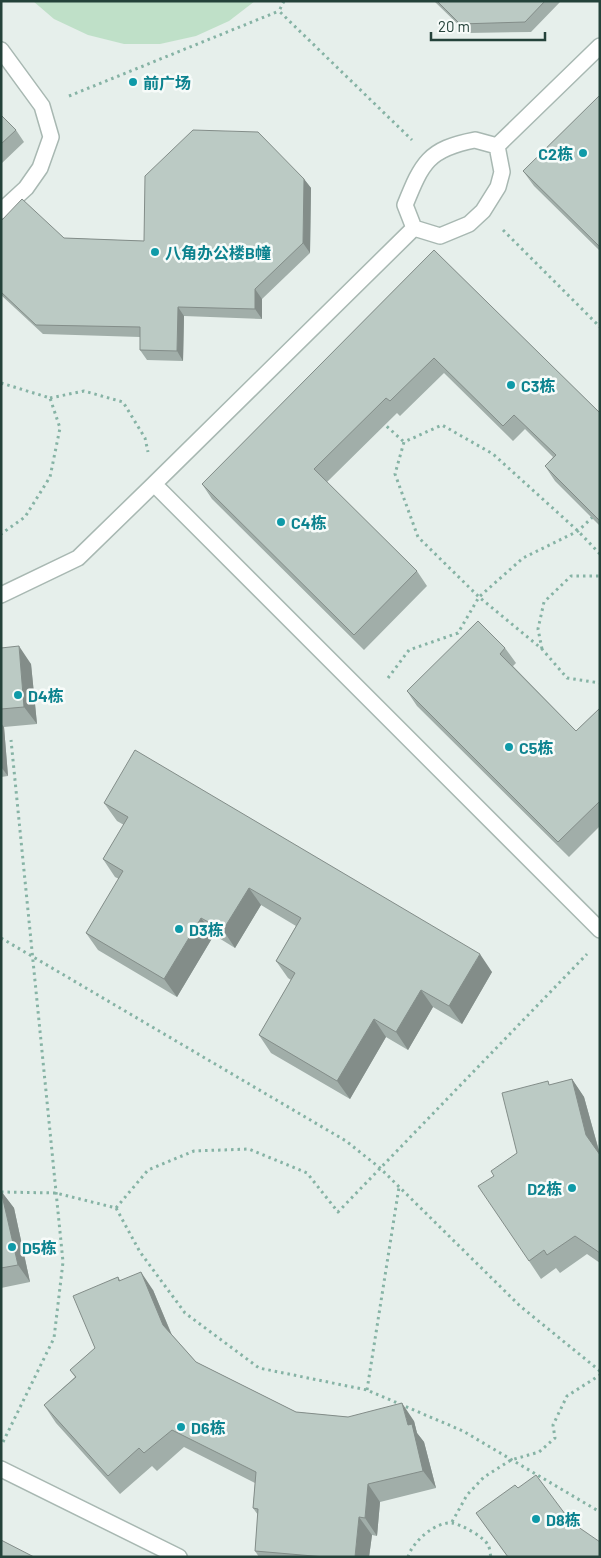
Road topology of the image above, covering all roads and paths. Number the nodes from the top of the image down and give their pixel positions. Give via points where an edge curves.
1 (284, 1) edge
2 (279, 11) junction
3 (600, 46) edge
4 (1, 50) edge
5 (42, 106) junction
6 (497, 146) junction
7 (430, 157) junction
8 (483, 210) junction
9 (1, 211) edge
10 (414, 228) junction
11 (600, 327) edge
12 (1, 384) edge
13 (50, 398) junction
14 (376, 416) edge
15 (404, 442) junction
16 (154, 484) junction
17 (600, 510) edge
18 (578, 531) junction
19 (1, 534) edge
20 (600, 554) edge
21 (600, 576) edge
22 (1, 595) edge
23 (479, 597) junction
24 (542, 649) junction
25 (600, 683) edge
26 (371, 701) junction
27 (11, 740) edge
28 (600, 930) edge
29 (1, 938) edge
30 (593, 948) dead end
31 (32, 954) junction
32 (380, 1168) junction
33 (399, 1187) junction
34 (1, 1192) edge
35 (56, 1193) junction
36 (116, 1208) junction
37 (600, 1373) edge
38 (367, 1390) junction
39 (1, 1444) edge
40 (511, 1460) junction
41 (1, 1469) edge
42 (600, 1512) edge
43 (452, 1522) junction
44 (179, 1557) edge
45 (408, 1557) edge
46 (491, 1557) edge

1 - 2 path
2 - 5 path
2 - 7 path
3 - 6 lane
4 - 5 lane
5 - 9 lane via 51,137 40,168 26,188
6 - 7 lane via 475,140 453,144
6 - 8 lane via 502,172 498,187
7 - 10 lane via 416,177 405,205
8 - 10 lane via 469,224 440,236
8 - 11 path
10 - 16 lane
12 - 13 path
13 - 16 path via 84,391 123,402 145,438
13 - 19 path via 60,428 50,477 24,517
14 - 15 path
15 - 18 path via 442,425 493,454
15 - 23 path via 395,474 418,538
16 - 22 lane via 78,558
16 - 26 lane
17 - 18 path
18 - 20 path
18 - 23 path via 523,558
21 - 24 path via 571,576 544,602 538,629
23 - 24 path
23 - 26 path via 458,633 409,650
24 - 25 path via 568,678
26 - 28 lane
27 - 31 path
29 - 31 path
30 - 32 path
31 - 32 path via 346,1141
31 - 35 path
32 - 33 path
32 - 36 path via 338,1212 307,1173 249,1149 194,1151 148,1170
33 - 37 path via 520,1306
33 - 38 path
34 - 35 path
35 - 36 path
35 - 39 path via 63,1262 54,1338
36 - 38 path via 140,1252 185,1314 259,1368
37 - 40 path via 567,1396 553,1425 555,1438 539,1452
38 - 40 path via 463,1431
40 - 42 path
40 - 43 path via 484,1477 467,1496
41 - 44 lane
43 - 45 path via 431,1529 410,1549
43 - 46 path via 473,1531 488,1545

